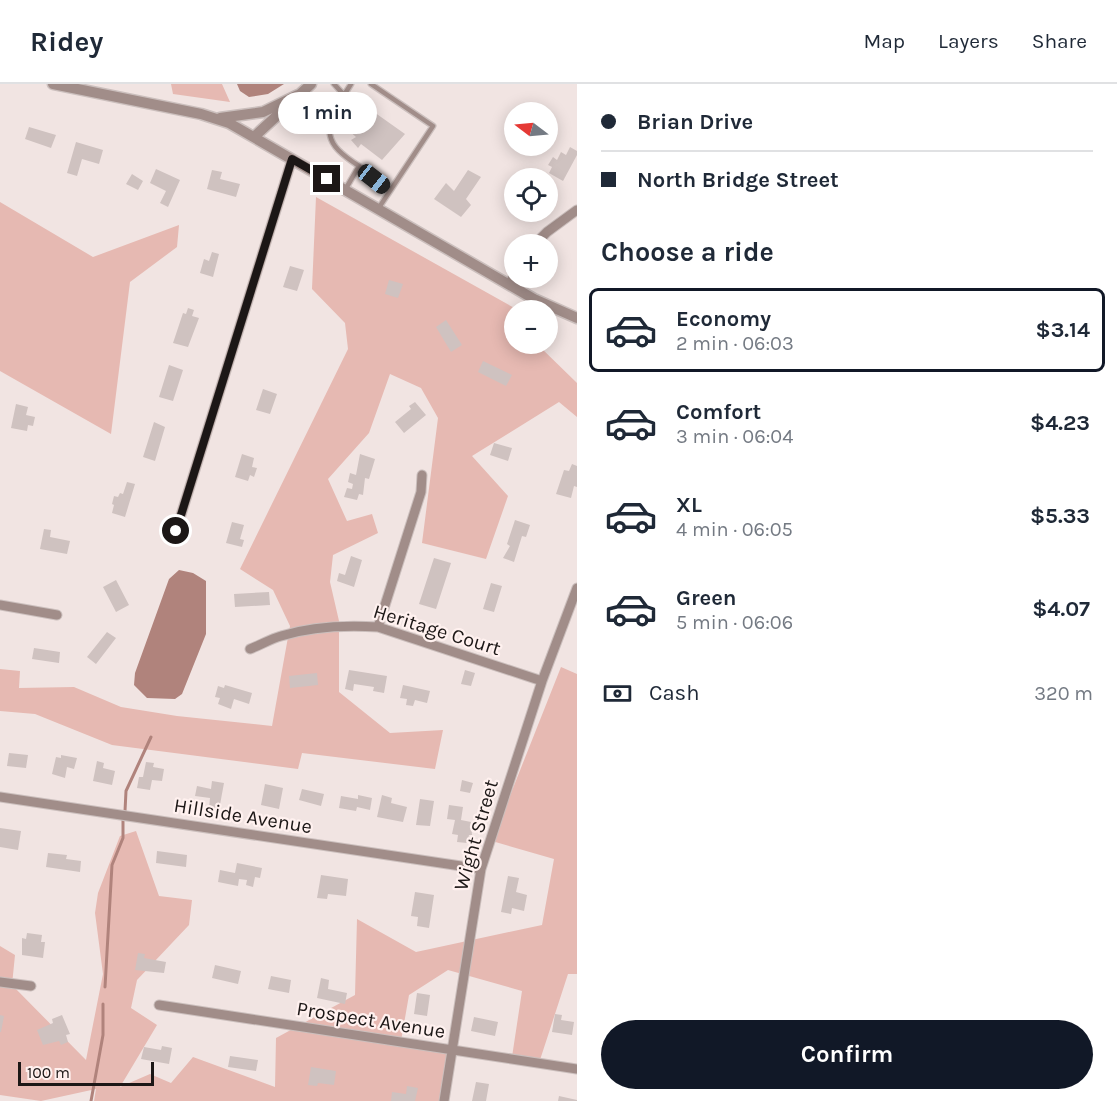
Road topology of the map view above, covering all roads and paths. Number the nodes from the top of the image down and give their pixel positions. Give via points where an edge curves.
1 (53, 84) edge
2 (311, 84) edge
3 (334, 84) edge
4 (351, 84) edge
5 (371, 84) edge
6 (298, 95) junction
7 (344, 95) junction
8 (216, 118) junction
9 (255, 136) junction
10 (292, 159) junction
11 (359, 166) junction
12 (345, 189) junction
13 (389, 191) junction
14 (378, 209) junction
15 (577, 210) edge
16 (546, 234) edge
17 (504, 276) edge
18 (526, 288) edge
19 (577, 318) edge
20 (422, 476) dead end
21 (176, 531) dead end
22 (577, 588) edge
23 (0, 605) edge
24 (57, 615) dead end
25 (378, 627) junction
26 (250, 649) dead end
27 (542, 681) junction
28 (0, 797) edge
29 (481, 869) junction
30 (0, 982) edge
31 (31, 986) dead end
32 (159, 1005) dead end
33 (451, 1051) junction
34 (577, 1068) edge
35 (444, 1101) edge

1 - 8 street
2 - 6 street
3 - 7 lane
4 - 7 lane
5 - 13 lane via 433,126
6 - 8 street via 263,112
6 - 9 street
7 - 11 lane via 328,128 330,143
8 - 9 street
9 - 10 street
10 - 12 street
10 - 21 street
11 - 12 lane
11 - 13 lane
12 - 14 street
13 - 14 lane
14 - 17 street
15 - 16 street
18 - 19 street
20 - 25 street via 421,492
22 - 27 street, Wight Street
23 - 24 street
25 - 26 street, Heritage Court via 307,629
25 - 27 street, Heritage Court
27 - 29 street, Wight Street
28 - 29 street, Hillside Avenue
29 - 33 street, Wight Street
30 - 31 street
32 - 33 street, Prospect Avenue
33 - 34 street, Prospect Avenue
33 - 35 street, Wight Street

